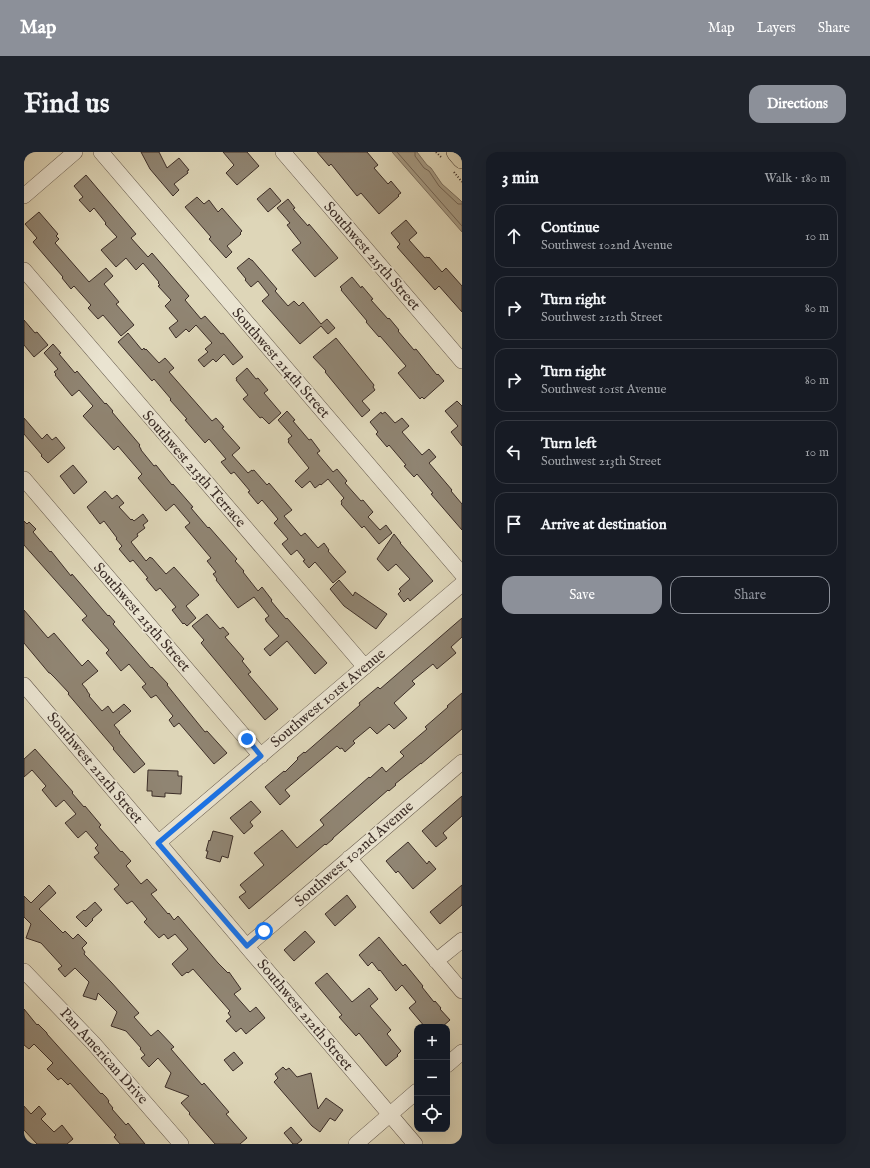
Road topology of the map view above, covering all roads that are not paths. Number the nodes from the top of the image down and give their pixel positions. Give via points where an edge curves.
1 (75, 152) edge
2 (101, 152) edge
3 (283, 152) edge
4 (456, 152) edge
5 (462, 159) edge
6 (24, 196) edge
7 (24, 270) edge
8 (462, 361) edge
9 (24, 479) edge
10 (462, 574) edge
11 (462, 584) edge
12 (364, 667) junction
13 (24, 685) edge
14 (261, 756) junction
15 (462, 762) edge
16 (158, 843) junction
17 (349, 858) junction
18 (462, 940) edge
19 (247, 946) junction
20 (436, 961) junction
21 (24, 971) edge
22 (462, 991) edge
23 (462, 1052) edge
24 (450, 1062) edge
25 (414, 1094) edge
26 (390, 1115) junction
27 (181, 1144) edge
28 (356, 1144) edge
29 (415, 1144) edge

1 - 6 street
2 - 10 street, Southwest 214th Street
3 - 8 street, Southwest 215th Street
4 - 5 main road
7 - 12 street, Southwest 213th Terrace
9 - 14 street, Southwest 213th Street
11 - 12 street, Southwest 101st Avenue
12 - 14 street, Southwest 101st Avenue
13 - 16 street, Southwest 212th Street
14 - 16 street, Southwest 101st Avenue
15 - 17 street, Southwest 102nd Avenue
16 - 19 street, Southwest 212th Street
17 - 19 street, Southwest 102nd Avenue
17 - 20 street
18 - 20 street
19 - 26 street, Southwest 212th Street
20 - 22 street
21 - 27 street, Pan American Drive via 94,1044
23 - 24 street
25 - 26 street
26 - 28 street
26 - 29 street, Southwest 212th Street

